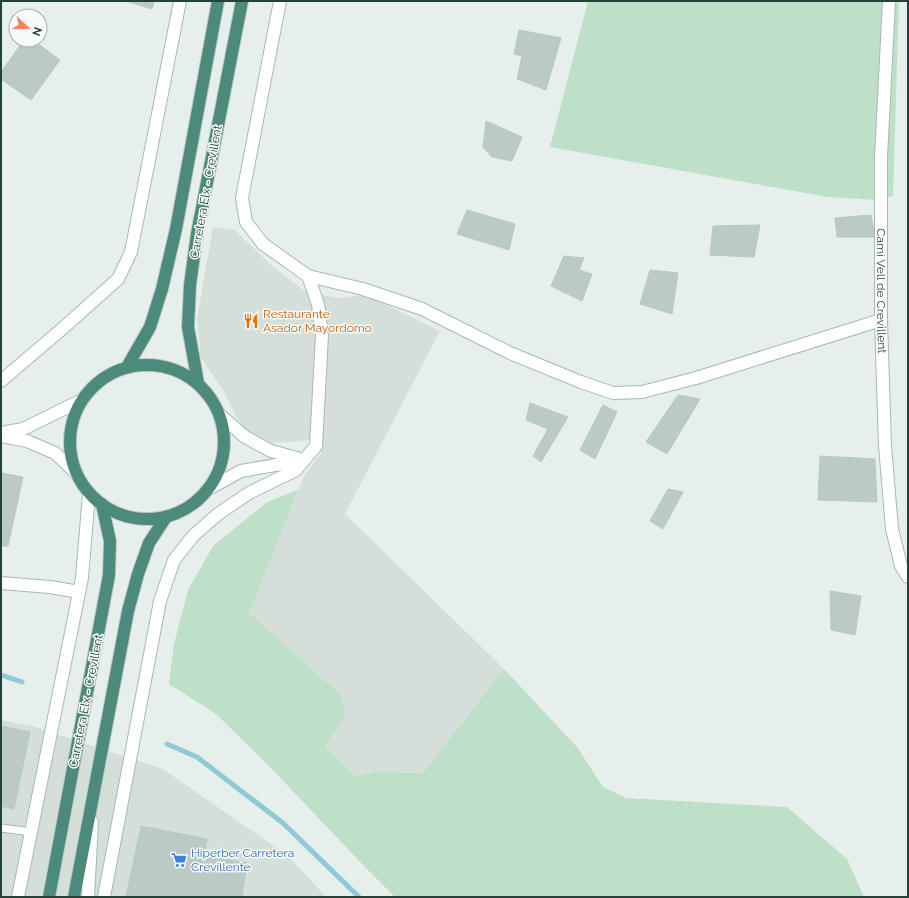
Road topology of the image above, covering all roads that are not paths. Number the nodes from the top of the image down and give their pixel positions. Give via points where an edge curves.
1 (180, 1) edge
2 (218, 1) edge
3 (242, 1) edge
4 (280, 1) edge
5 (889, 1) edge
6 (308, 276) junction
7 (882, 320) junction
8 (128, 367) junction
9 (1, 381) edge
10 (198, 383) junction
11 (82, 400) junction
12 (220, 415) junction
13 (1, 433) edge
14 (1, 436) edge
15 (304, 460) junction
16 (76, 473) junction
17 (210, 488) junction
18 (89, 494) junction
19 (102, 504) junction
20 (166, 517) junction
21 (908, 577) edge
22 (1, 583) edge
23 (79, 592) junction
24 (93, 795) junction
25 (1, 828) edge
26 (32, 832) junction
27 (49, 894) edge
28 (18, 897) edge
29 (74, 897) edge
30 (88, 897) edge
31 (104, 897) edge

1 - 9 street via 131,252 118,278
2 - 8 highway, Carretera Elx - Crevillent via 176,229 162,288 150,327
3 - 10 highway, Carretera Elx - Crevillent via 190,285 188,327
4 - 6 street via 242,198 246,222 263,244
5 - 7 street, Camí Vell de Crevillent via 881,157
6 - 7 street via 363,289 422,309 510,353 613,393 642,392 696,378
6 - 15 street via 318,304 322,335 316,446
7 - 21 street, Camí Vell de Crevillent via 884,446 892,529 901,566
8 - 10 highway via 137,364 161,365 184,373
8 - 11 highway via 115,371 86,393
10 - 12 highway via 205,389
11 - 13 street via 23,429
11 - 16 highway via 76,411 70,436
12 - 15 street via 245,437 271,451
12 - 17 highway via 225,436 220,468
14 - 16 street via 27,441 55,453
15 - 17 street via 241,471
15 - 31 street via 296,470 249,493 218,514 193,536 174,560 160,601
16 - 18 highway
17 - 20 highway via 191,506
18 - 19 highway
18 - 23 street
19 - 20 highway via 113,512 141,519
19 - 27 highway, Carretera Elx - Crevillent via 110,541 109,575
20 - 24 highway, Carretera Elx - Crevillent via 149,543 128,611
22 - 23 street
23 - 26 street
24 - 29 highway, Carretera Elx - Crevillent
24 - 30 street
25 - 26 lane
26 - 28 street

